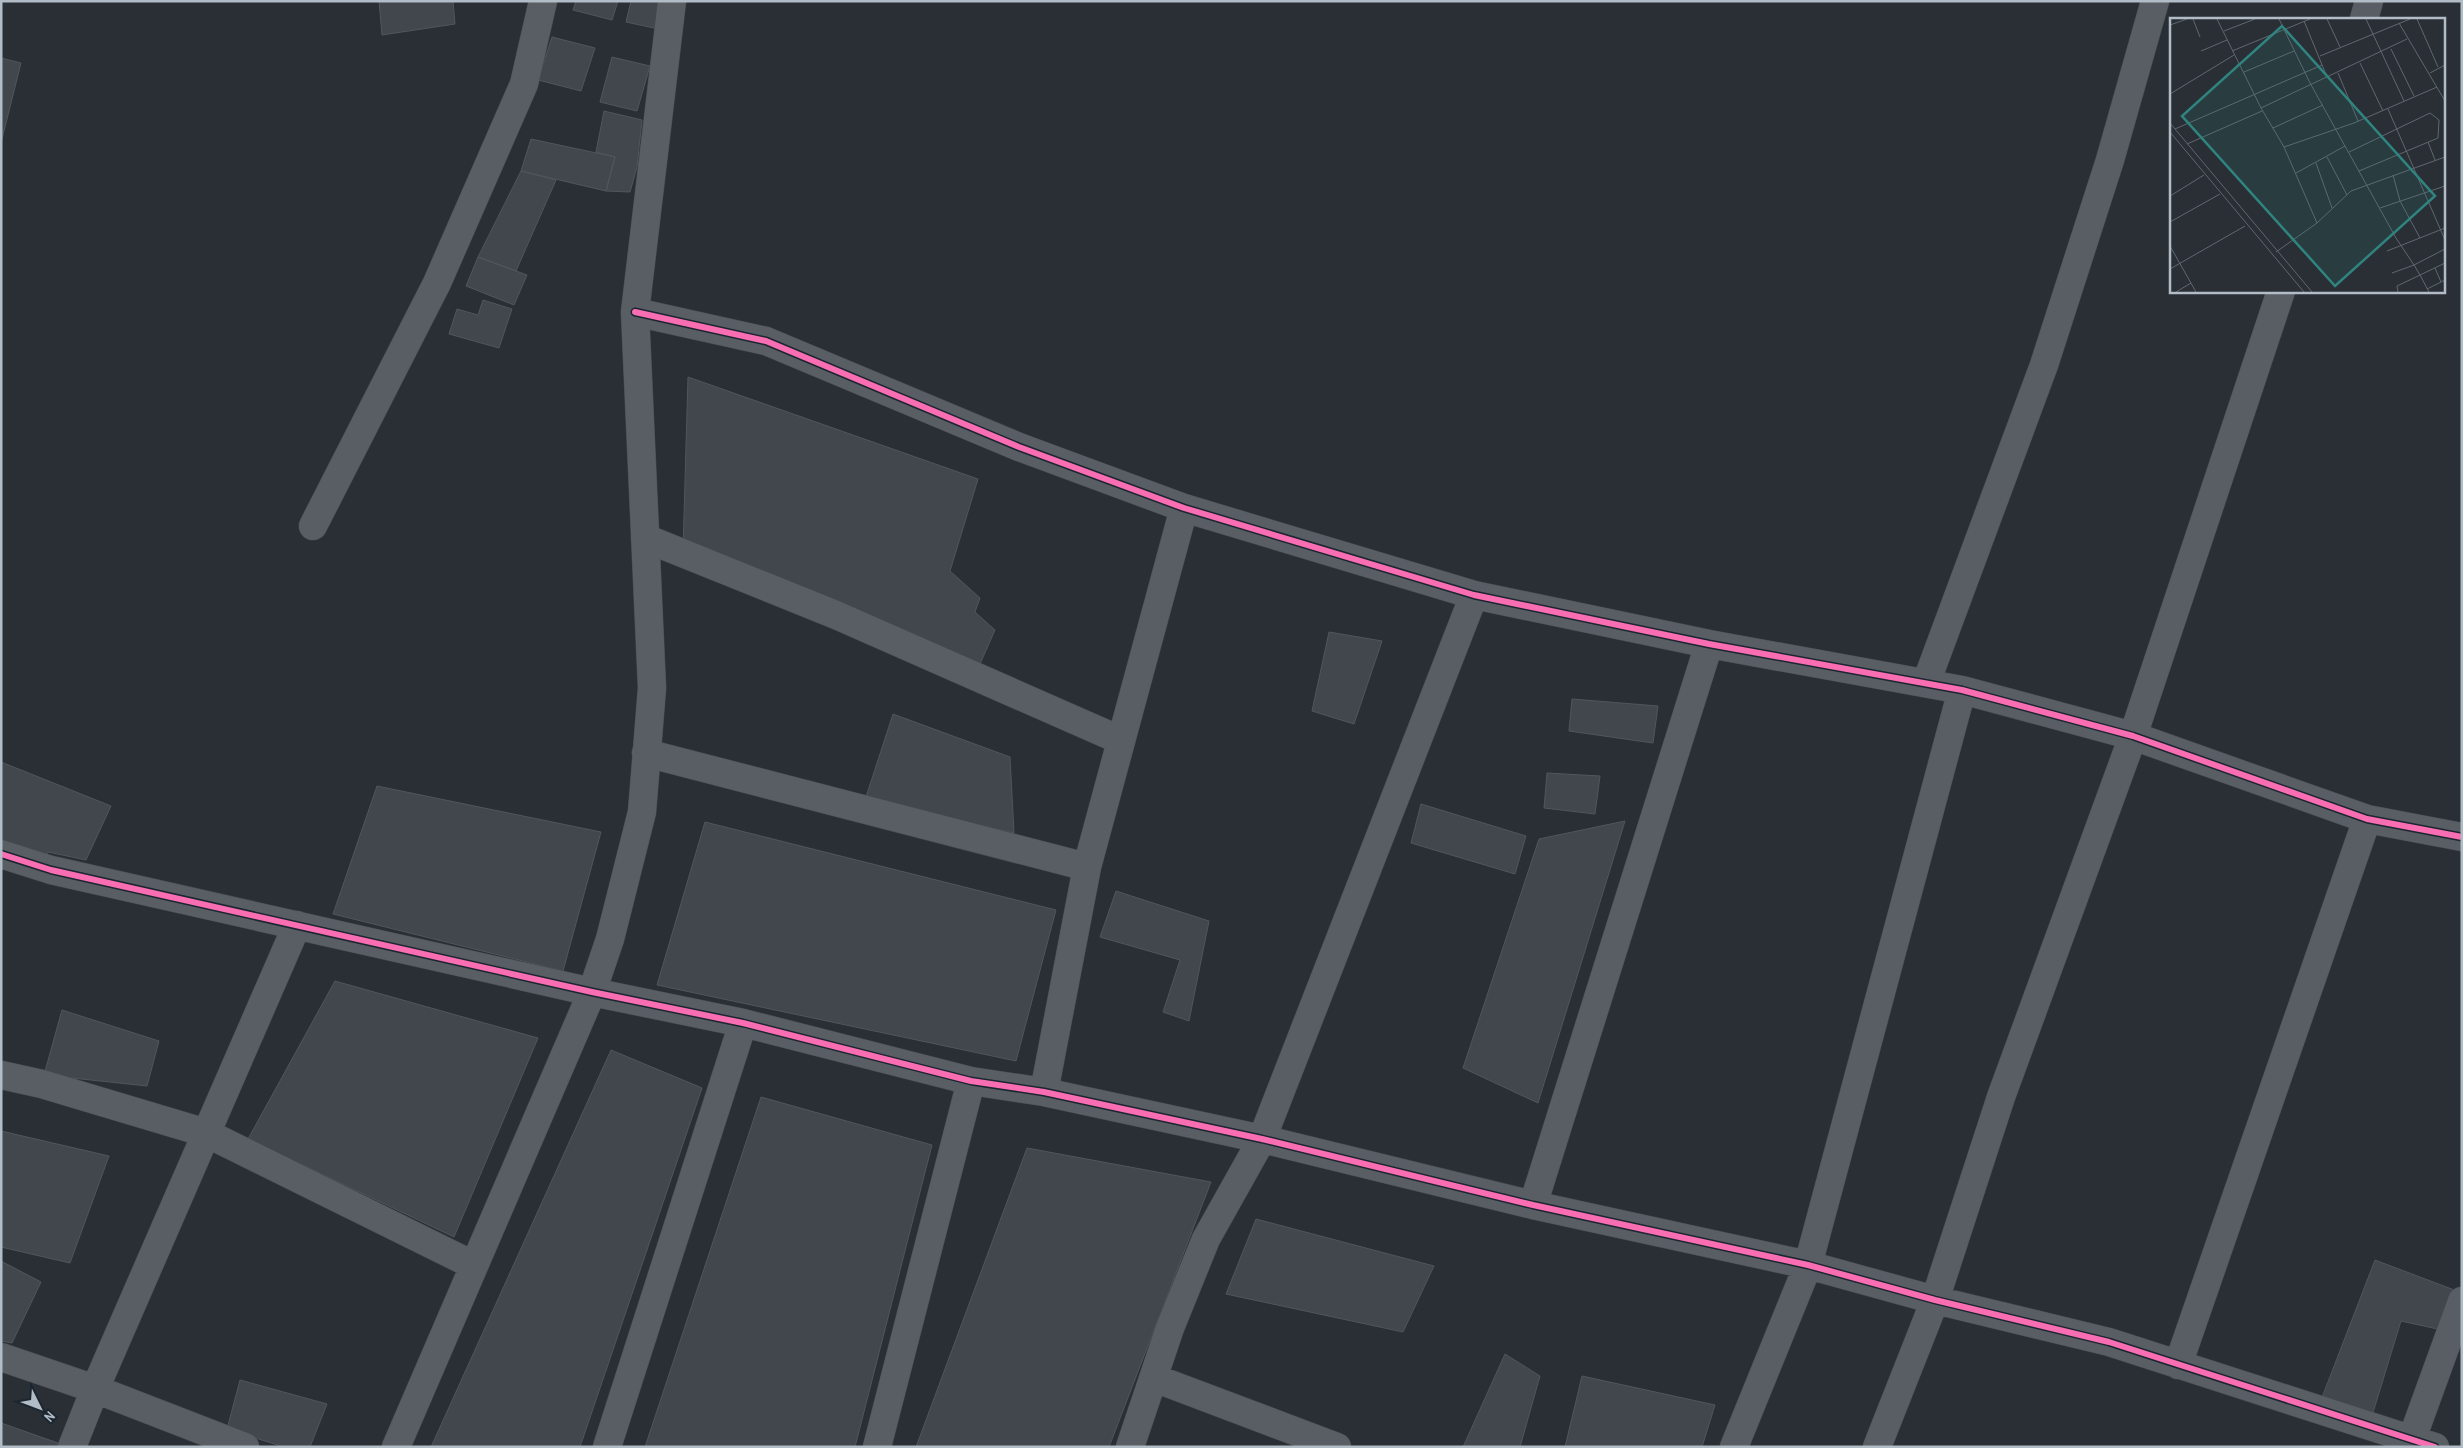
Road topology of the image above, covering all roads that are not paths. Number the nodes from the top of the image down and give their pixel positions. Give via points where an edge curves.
1 (543, 1) edge
2 (672, 1) edge
3 (2155, 1) edge
4 (2370, 1) edge
5 (2364, 18) edge
6 (2281, 292) edge
7 (635, 312) junction
8 (1184, 508) junction
9 (313, 526) dead end
10 (645, 538) junction
11 (1474, 594) junction
12 (1709, 644) junction
13 (1926, 684) junction
14 (1962, 690) junction
15 (2133, 736) junction
16 (1120, 740) junction
17 (646, 753) junction
18 (2368, 819) junction
19 (2462, 837) edge
20 (1, 854) edge
21 (1087, 866) junction
22 (297, 925) junction
23 (592, 992) junction
24 (743, 1024) junction
25 (1, 1074) edge
26 (971, 1081) junction
27 (1044, 1092) junction
28 (206, 1133) junction
29 (1262, 1139) junction
30 (1533, 1205) junction
31 (473, 1265) junction
32 (1808, 1265) junction
33 (1935, 1300) junction
34 (2462, 1301) edge
35 (1, 1357) edge
36 (2178, 1364) junction
37 (1154, 1378) junction
38 (95, 1388) junction
39 (2418, 1445) edge
40 (1738, 1446) edge
41 (72, 1447) edge
42 (245, 1447) edge
43 (396, 1447) edge
44 (607, 1447) edge
45 (877, 1447) edge
46 (1130, 1447) edge
47 (1337, 1447) edge
48 (1877, 1447) edge

1 - 9 street via 524,84 442,274
2 - 7 street
3 - 13 street via 2110,160 2047,355
4 - 5 street
6 - 15 street
7 - 8 street via 766,341 1019,447
7 - 10 street
8 - 11 street
8 - 16 street
10 - 16 street via 836,615
10 - 17 street via 652,688
11 - 12 street
11 - 29 street
12 - 13 street
12 - 30 street
13 - 14 street
14 - 15 street
14 - 32 street
15 - 18 street
15 - 33 street via 2001,1097
16 - 21 street
17 - 21 street
17 - 23 street via 642,812 610,939
18 - 19 street
18 - 36 street
20 - 22 street via 51,870
21 - 27 street
22 - 23 street
22 - 28 street
23 - 24 street
23 - 31 street
24 - 26 street
24 - 44 street
25 - 28 street
26 - 27 street
26 - 45 street
27 - 29 street
28 - 31 street
28 - 38 street
29 - 30 street
29 - 37 street via 1206,1239 1170,1328
30 - 32 street
31 - 43 street
32 - 33 street
32 - 40 street
33 - 36 street via 2108,1342
33 - 48 street
34 - 39 street
35 - 38 street
36 - 39 street
37 - 46 street
37 - 47 street
38 - 41 street
38 - 42 street

